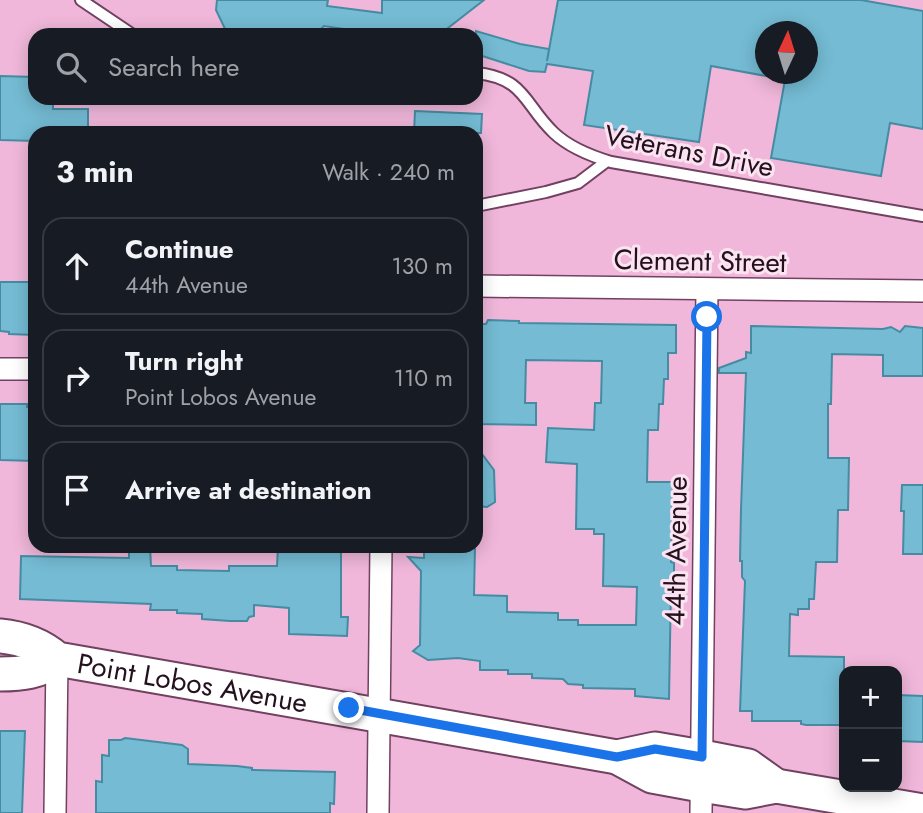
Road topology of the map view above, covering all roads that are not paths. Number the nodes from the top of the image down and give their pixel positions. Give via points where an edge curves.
1 (81, 0) edge
2 (123, 28) edge
3 (483, 74) edge
4 (607, 160) junction
5 (483, 205) edge
6 (923, 216) edge
7 (483, 286) edge
8 (707, 289) junction
9 (923, 291) edge
10 (0, 369) edge
11 (28, 369) edge
12 (381, 553) edge
13 (0, 636) edge
14 (57, 659) junction
15 (0, 674) edge
16 (379, 713) junction
17 (701, 785) edge
18 (923, 811) edge
19 (55, 813) edge
20 (378, 813) edge

1 - 2 lane
3 - 4 lane, Veterans Drive via 515,85 554,133 585,154
4 - 5 lane via 578,183
4 - 6 lane, Veterans Drive
7 - 8 street, Clement Street
8 - 9 street, Clement Street
8 - 17 street, 44th Avenue
10 - 11 street
12 - 16 street
13 - 14 main road, Point Lobos Avenue via 45,649
14 - 15 main road, Point Lobos Avenue via 33,672
14 - 16 main road, Point Lobos Avenue
14 - 19 street
16 - 17 main road, Point Lobos Avenue via 617,757 652,776
16 - 20 street
17 - 18 main road, Point Lobos Avenue via 745,792 776,786

